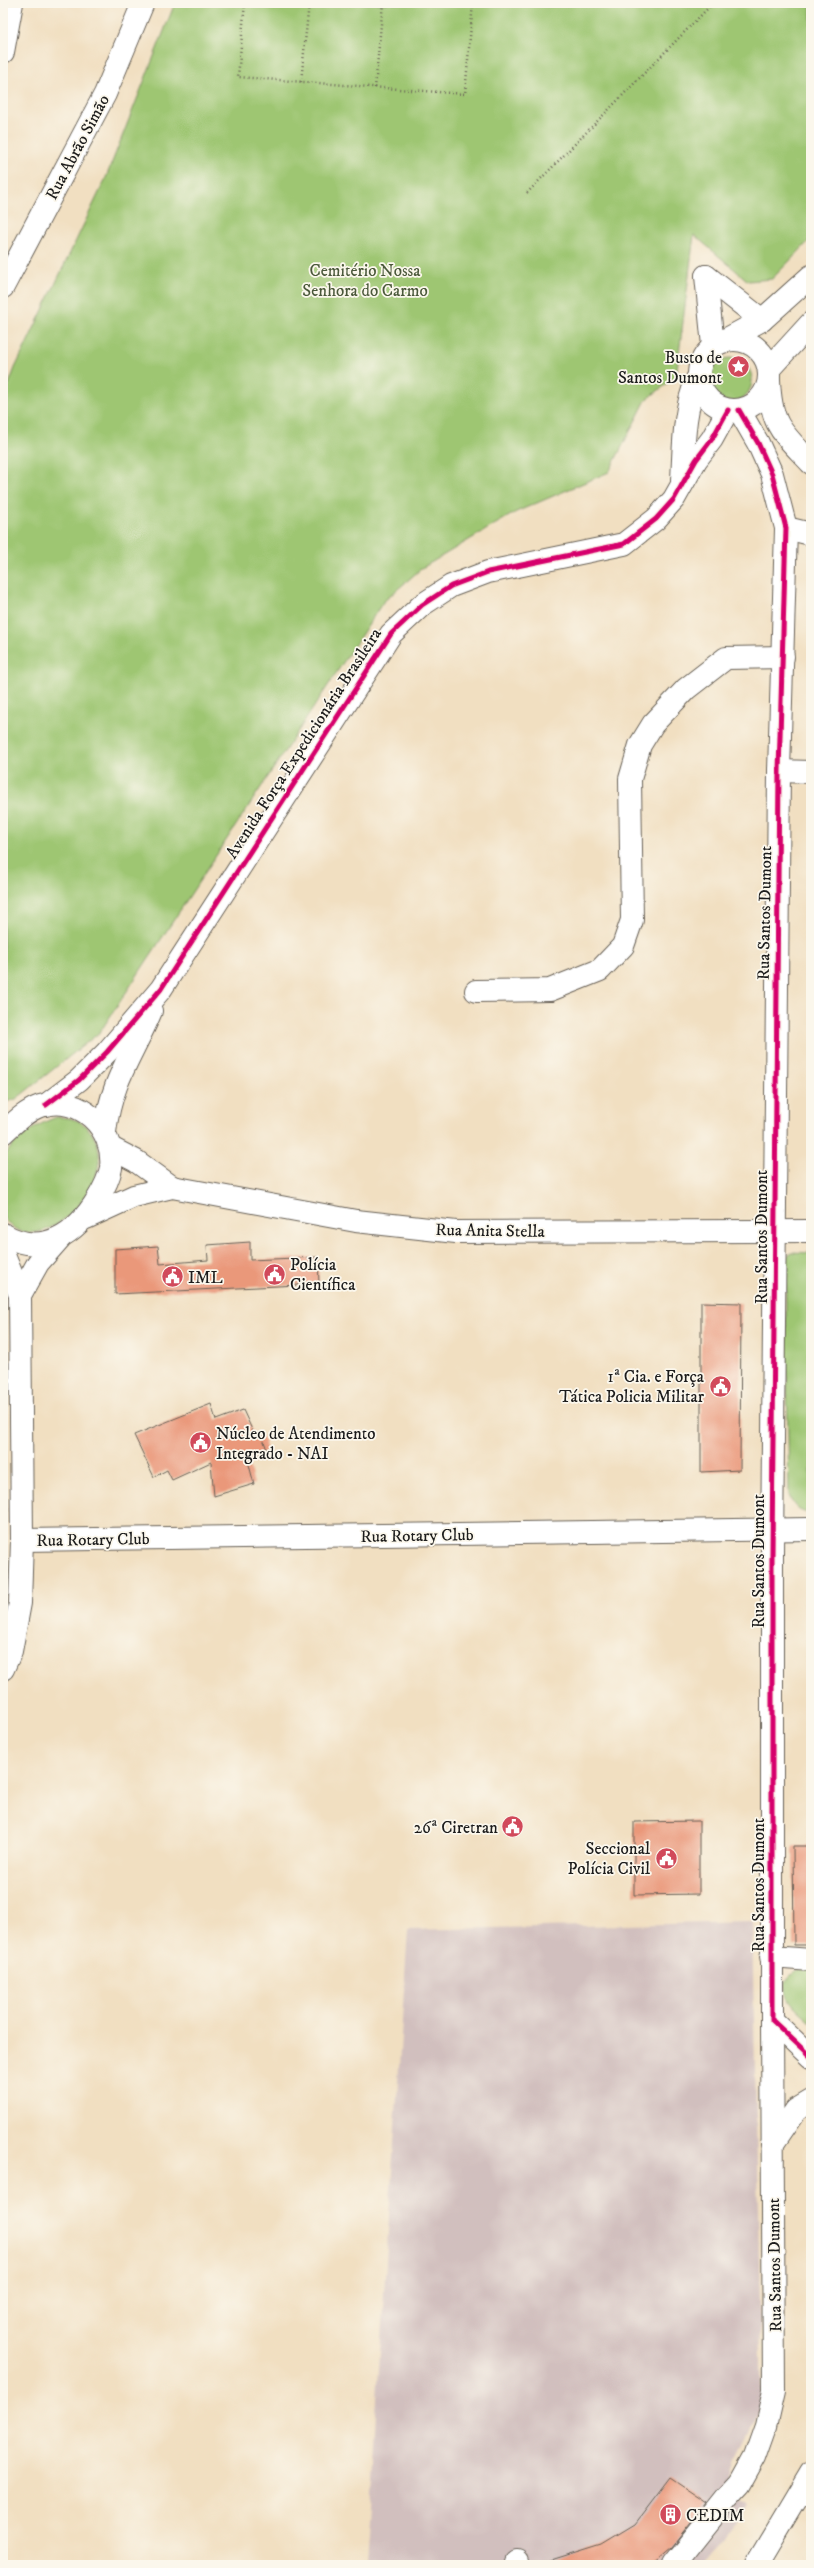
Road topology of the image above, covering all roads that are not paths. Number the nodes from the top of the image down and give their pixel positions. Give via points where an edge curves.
1 (12, 3) edge
2 (143, 3) edge
3 (3, 52) edge
4 (811, 276) edge
5 (3, 286) edge
6 (762, 320) junction
7 (811, 323) edge
8 (719, 343) junction
9 (769, 374) junction
10 (698, 379) junction
11 (733, 410) junction
12 (811, 463) edge
13 (682, 484) junction
14 (786, 528) junction
15 (811, 534) edge
16 (783, 657) junction
17 (779, 771) junction
18 (811, 772) edge
19 (161, 988) junction
20 (476, 991) dead end
21 (46, 1104) junction
22 (3, 1132) edge
23 (108, 1140) junction
24 (172, 1186) junction
25 (86, 1218) junction
26 (775, 1230) junction
27 (811, 1231) edge
28 (3, 1234) edge
29 (60, 1238) junction
30 (3, 1253) edge
31 (20, 1295) junction
32 (811, 1530) edge
33 (772, 1531) junction
34 (22, 1540) junction
35 (3, 1669) edge
36 (772, 1957) junction
37 (811, 1960) edge
38 (772, 2020) junction
39 (811, 2057) edge
40 (811, 2101) edge
41 (772, 2145) junction
42 (811, 2473) edge
43 (673, 2565) edge
44 (756, 2565) edge

1 - 3 main road
2 - 5 main road, Rua Abrão Simão via 105,94
4 - 6 main road
6 - 8 main road
6 - 8 main road via 706,276
7 - 9 main road
8 - 9 main road via 737,339 748,342 765,358
8 - 10 main road via 700,362
9 - 11 main road via 759,400
9 - 12 main road via 773,416 782,431
10 - 11 main road via 709,401
10 - 13 main road, Avenida Força Expedicionária Brasileira via 690,395 684,435
11 - 13 main road, Avenida Força Expedicionária Brasileira via 696,460
11 - 14 main road, Rua Santos Dumont via 758,443 772,474
13 - 19 main road, Avenida Força Expedicionária Brasileira via 674,499 656,519 624,544 488,572 451,586 422,605 391,634
14 - 15 main road
14 - 16 main road, Rua Santos Dumont
16 - 17 main road, Rua Santos Dumont
16 - 20 main road via 726,658 686,689 653,724 640,746 630,779 632,920 623,946 600,970 550,990
17 - 18 main road
17 - 26 main road, Rua Santos Dumont
19 - 21 main road, Avenida Força Expedicionária Brasileira via 107,1052 79,1080
19 - 23 main road, Avenida Força Expedicionária Brasileira via 118,1076 108,1105
21 - 22 main road, Avenida Força Expedicionária Brasileira
21 - 23 main road via 63,1103 80,1108 94,1118
23 - 24 main road
23 - 25 main road, Avenida Força Expedicionária Brasileira via 110,1169 102,1191
24 - 25 main road via 134,1196
24 - 26 main road, Rua Anita Stella via 356,1221 456,1232
25 - 29 main road
26 - 27 main road, Rua Anita Stella
26 - 33 main road, Rua Santos Dumont
28 - 29 main road via 13,1240 29,1244 45,1243
29 - 31 main road via 38,1262
30 - 31 main road
31 - 34 main road
32 - 33 main road, Rua Rotary Club
33 - 34 main road, Rua Rotary Club
33 - 36 main road, Rua Santos Dumont
34 - 35 main road via 20,1603 11,1651
36 - 37 main road
36 - 38 main road, Rua Santos Dumont
38 - 39 main road
38 - 41 main road, Rua Santos Dumont
40 - 41 main road via 796,2110
41 - 43 main road, Rua Santos Dumont via 774,2391 766,2426 755,2457 740,2484
42 - 44 main road

